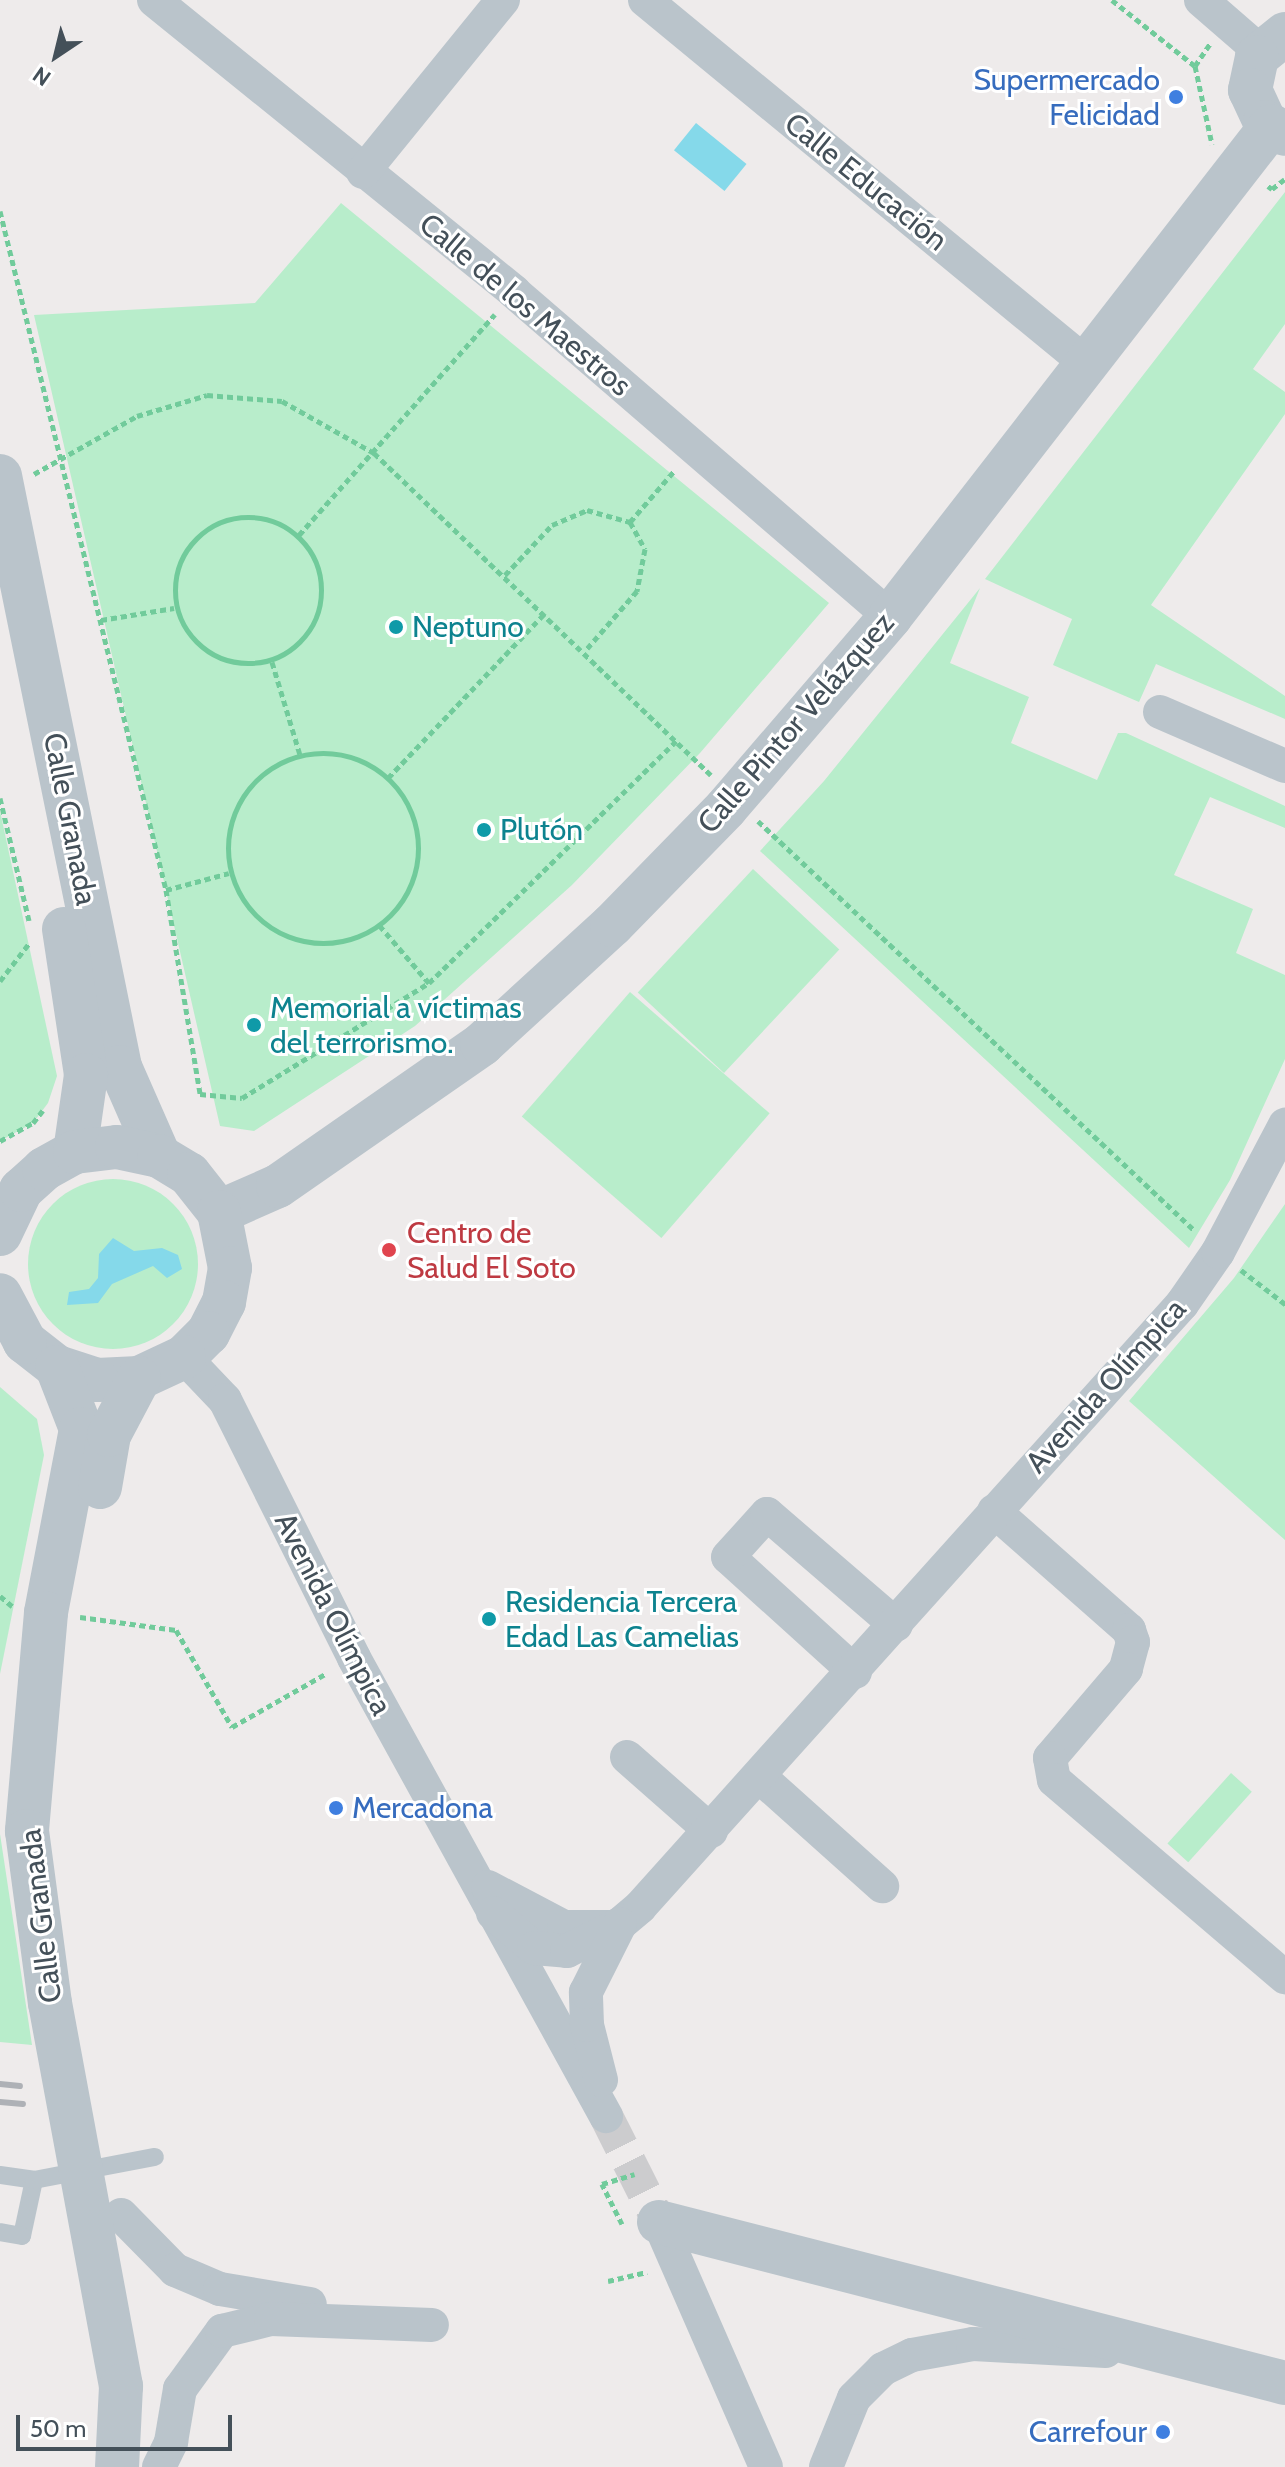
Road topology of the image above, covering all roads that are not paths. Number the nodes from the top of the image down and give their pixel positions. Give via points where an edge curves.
1 (154, 0) edge
2 (503, 0) edge
3 (645, 0) edge
4 (1201, 0) edge
5 (1273, 43) edge
6 (1278, 130) edge
7 (363, 172) junction
8 (1087, 364) junction
9 (1, 482) edge
10 (890, 617) junction
11 (0, 620) edge
12 (1160, 712) dead end
13 (1285, 766) edge
14 (1285, 1125) edge
15 (75, 1152) junction
16 (159, 1156) junction
17 (219, 1212) junction
18 (0, 1234) edge
19 (0, 1295) edge
20 (184, 1357) junction
21 (57, 1367) junction
22 (139, 1378) junction
23 (994, 1511) junction
24 (896, 1625) junction
25 (855, 1672) junction
26 (627, 1757) dead end
27 (760, 1777) junction
28 (711, 1831) junction
29 (474, 1878) junction
30 (882, 1886) dead end
31 (493, 1913) junction
32 (546, 1919) junction
33 (620, 1924) junction
34 (567, 1951) junction
35 (1285, 1977) edge
36 (586, 1992) junction
37 (155, 2157) dead end
38 (0, 2175) edge
39 (34, 2180) junction
40 (121, 2215) junction
41 (659, 2222) joint
42 (0, 2232) edge
43 (1166, 2355) junction
44 (1285, 2383) edge
45 (117, 2467) edge
46 (147, 2467) edge
47 (159, 2467) edge
48 (766, 2467) edge
49 (826, 2467) edge

1 - 7 street, Calle de los Maestros
2 - 7 street
3 - 8 street, Calle Educación
4 - 5 street
5 - 6 street via 1250,73 1250,90 1255,107
6 - 8 street, Calle Pintor Velázquez via 1242,165
7 - 10 street, Calle de los Maestros via 514,292
8 - 10 street, Calle Pintor Velázquez
9 - 16 street, Calle Granada via 120,1067
10 - 17 street, Calle Pintor Velázquez via 734,799 612,925 482,1044 278,1186
11 - 15 street, Calle Granada via 58,886 83,1059
12 - 13 street
14 - 23 street, Avenida Olímpica via 1218,1252 1182,1304
15 - 16 street via 117,1147
15 - 18 street via 21,1190
16 - 17 street via 189,1174
17 - 20 street via 230,1268 224,1302 208,1333
19 - 21 street via 25,1342
20 - 22 street
20 - 29 street, Avenida Olímpica via 225,1400 354,1658
21 - 22 street via 97,1380
21 - 45 street, Calle Granada via 81,1429 46,1613 27,1831 50,2003 121,2386
22 - 40 street, Calle Granada via 109,1435 77,1616 58,1830 80,1999
23 - 24 street, Avenida Olímpica
23 - 35 street via 1129,1630 1133,1642 1126,1669 1050,1758 1054,1780
24 - 25 street, Avenida Olímpica
24 - 25 street via 767,1514 728,1557
25 - 27 street, Avenida Olímpica
26 - 28 street
27 - 28 street, Avenida Olímpica
27 - 30 street
28 - 33 street, Avenida Olímpica
29 - 31 street, Avenida Olímpica
29 - 32 street
31 - 34 street via 534,1948
31 - 36 street, Avenida Olímpica via 606,2116 587,2025
32 - 33 street via 595,1930
32 - 34 street
33 - 34 street, Avenida Olímpica
33 - 36 street, Avenida Olímpica
34 - 36 street
37 - 39 lane
38 - 39 lane
39 - 42 lane via 22,2236
40 - 46 street, Calle Granada via 149,2384
40 - 47 street via 175,2270 220,2289 432,2325 271,2319 222,2331 180,2389 171,2442
41 - 43 street
41 - 48 street
43 - 44 street
43 - 49 street via 973,2344 912,2355 883,2369 854,2398

